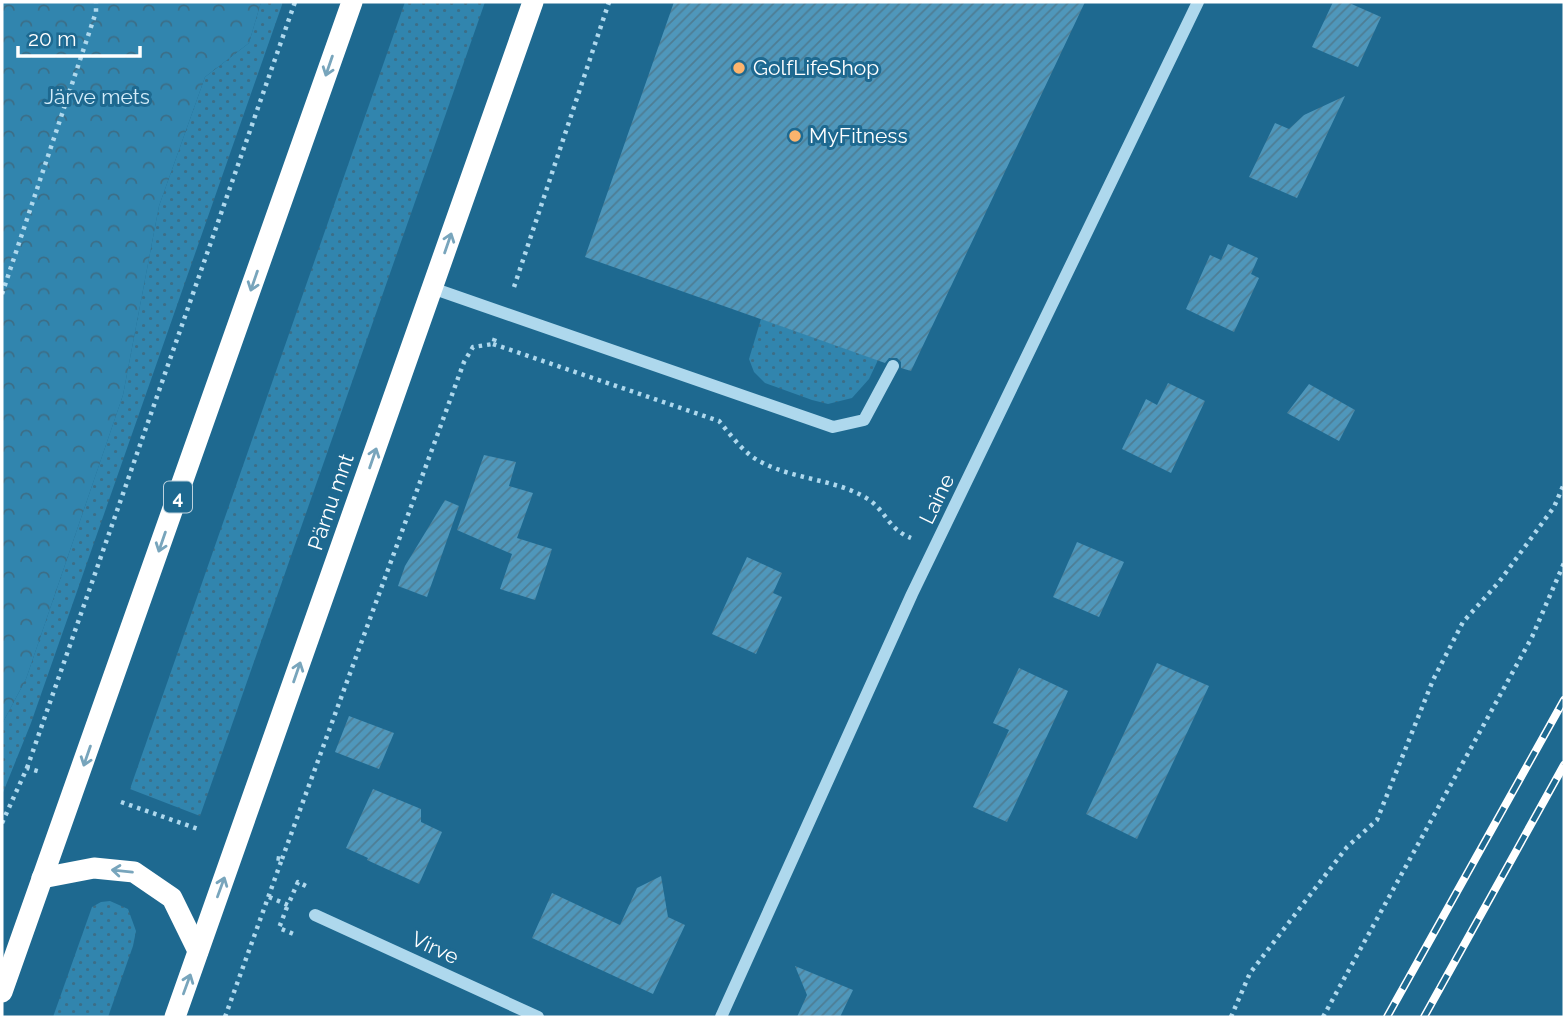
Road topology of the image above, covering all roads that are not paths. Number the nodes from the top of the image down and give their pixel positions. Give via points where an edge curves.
1 (352, 2) edge
2 (533, 2) edge
3 (1198, 2) edge
4 (432, 288) junction
5 (894, 366) dead end
6 (42, 878) junction
7 (315, 915) dead end
8 (198, 951) junction
9 (2, 992) edge
10 (175, 1017) edge
11 (538, 1017) edge
12 (721, 1017) edge

1 -> 6 highway, 4
4 -> 2 highway, Pärnu mnt
3 - 12 street, Laine via 935,548
4 - 5 street via 833,427 864,421
8 -> 4 highway, Pärnu mnt
8 -> 6 highway via 172,898 134,872 94,868
6 - 9 highway, 4
7 - 11 street, Virve
10 -> 8 highway, Pärnu mnt

